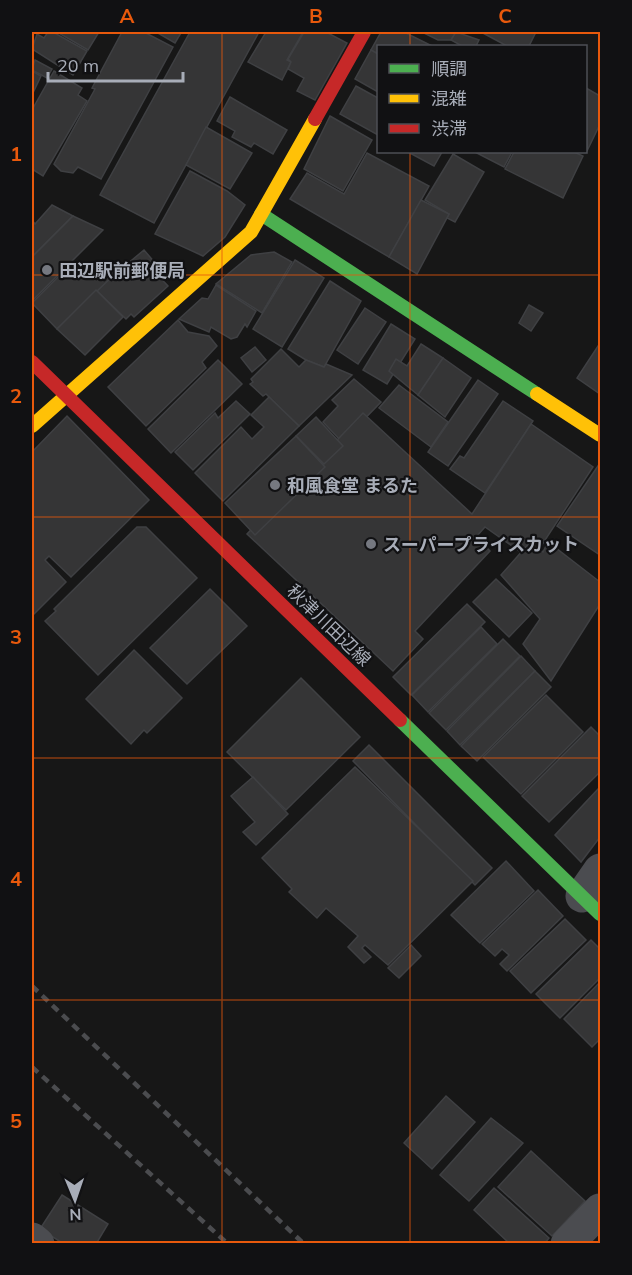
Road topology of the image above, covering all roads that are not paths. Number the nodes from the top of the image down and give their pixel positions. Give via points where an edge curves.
1 (364, 32) edge
2 (261, 214) junction
3 (32, 362) edge
4 (65, 394) junction
5 (32, 426) edge
6 (600, 435) edge
7 (594, 893) edge
8 (600, 1210) edge
9 (32, 1239) edge
10 (38, 1244) edge
11 (567, 1244) edge

1 - 2 street
2 - 4 street via 250,232 208,271
2 - 6 street
3 - 4 street, 秋津川田辺線
4 - 5 street
4 - 7 street, 秋津川田辺線
8 - 11 street
9 - 10 street

